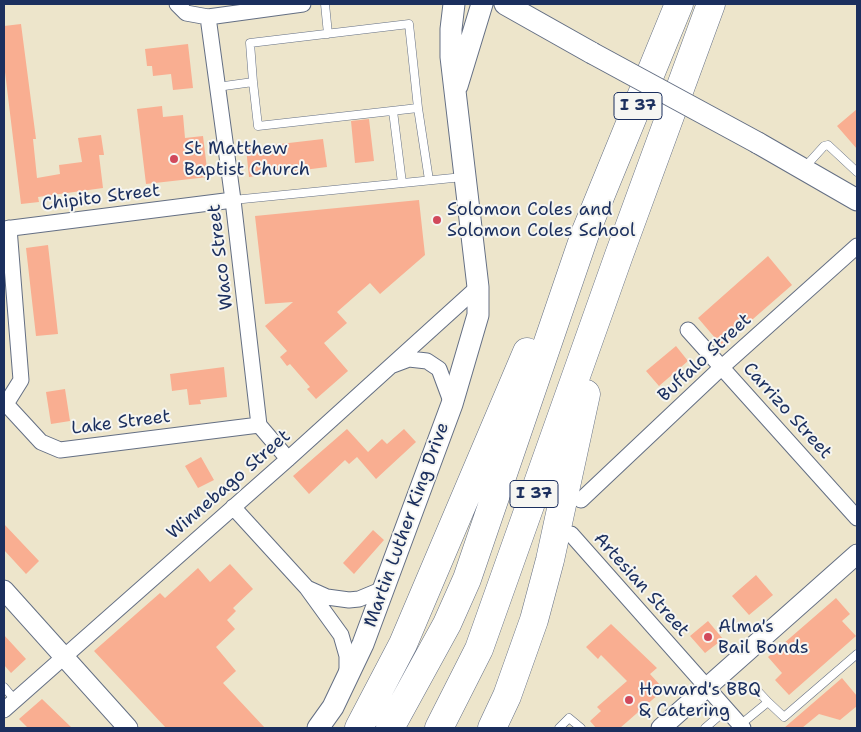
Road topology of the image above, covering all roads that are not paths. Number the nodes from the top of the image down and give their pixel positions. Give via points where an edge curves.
1 (177, 4) edge
2 (303, 4) edge
3 (325, 4) edge
4 (454, 4) edge
5 (482, 4) edge
6 (505, 4) edge
7 (679, 4) edge
8 (711, 4) edge
9 (208, 17) junction
10 (328, 34) junction
11 (253, 82) junction
12 (217, 87) junction
13 (455, 93) junction
14 (418, 108) junction
15 (393, 111) junction
16 (804, 169) junction
17 (857, 172) edge
18 (464, 177) junction
19 (429, 180) junction
20 (402, 183) junction
21 (233, 200) junction
22 (857, 200) edge
23 (630, 226) junction
24 (7, 228) edge
25 (586, 231) junction
26 (857, 246) edge
27 (478, 287) junction
28 (688, 330) dead end
29 (390, 366) junction
30 (722, 367) junction
31 (452, 404) junction
32 (5, 405) edge
33 (259, 425) junction
34 (288, 459) junction
35 (581, 500) dead end
36 (233, 508) junction
37 (857, 518) edge
38 (571, 534) dead end
39 (857, 554) edge
40 (307, 588) junction
41 (383, 589) junction
42 (4, 590) edge
43 (857, 654) edge
44 (64, 656) junction
45 (346, 679) junction
46 (707, 686) junction
47 (754, 687) dead end
48 (4, 688) edge
49 (768, 702) junction
50 (9, 705) edge
51 (727, 709) junction
52 (742, 727) edge
53 (128, 728) edge
54 (318, 728) edge
55 (359, 728) edge
56 (390, 728) edge
57 (439, 728) edge
58 (492, 728) edge
59 (559, 728) edge
60 (581, 728) edge
61 (661, 728) edge
62 (705, 728) edge

1 - 9 street via 186,12
2 - 9 street
3 - 10 lane
4 - 13 main road, Martin Luther King Drive via 451,29
5 - 13 main road
6 - 16 main road, bridge
7 - 25 highway, I 37
8 - 23 highway, I 37
9 - 12 street, Waco Street
10 - 11 lane via 250,43
10 - 14 lane via 409,24
11 - 12 lane
11 - 15 lane via 258,126
12 - 21 street, Waco Street
13 - 18 main road, Martin Luther King Drive
14 - 15 lane
14 - 19 lane
15 - 20 lane
16 - 17 lane via 828,145
16 - 22 main road
18 - 19 lane
18 - 27 main road, Martin Luther King Drive
19 - 20 lane
20 - 21 lane
21 - 24 street, Chipito Street
21 - 33 street, Waco Street
23 - 57 highway, I 37 via 479,649
23 - 58 highway via 583,402 534,620
24 - 32 street, Lake Street via 21,380
25 - 55 highway via 551,296 403,644
25 - 56 highway, I 37 via 467,579
26 - 30 street, Buffalo Street
27 - 29 street, Winnebago Street
27 - 31 main road, Martin Luther King Drive via 478,315
28 - 30 street, Carrizo Street
29 - 31 street via 409,359 427,361 439,369
29 - 34 street, Winnebago Street
30 - 35 street, Buffalo Street
30 - 37 street, Carrizo Street
31 - 41 main road, Martin Luther King Drive
32 - 33 street, Lake Street via 41,442 60,450
33 - 34 street
34 - 36 street, Winnebago Street
36 - 40 street
36 - 44 street, Winnebago Street
38 - 46 street, Artesian Street
39 - 46 street
40 - 41 street via 327,597 349,600
40 - 45 street via 341,635 347,656
41 - 45 main road, Martin Luther King Drive
42 - 44 street
43 - 49 lane via 784,717
44 - 50 street, Winnebago Street
44 - 53 street
45 - 54 main road, Martin Luther King Drive via 333,707
46 - 51 street, Artesian Street
46 - 61 street
47 - 49 lane
48 - 50 lane
49 - 52 lane
51 - 52 street, Artesian Street
51 - 62 lane
59 - 60 lane via 569,718

